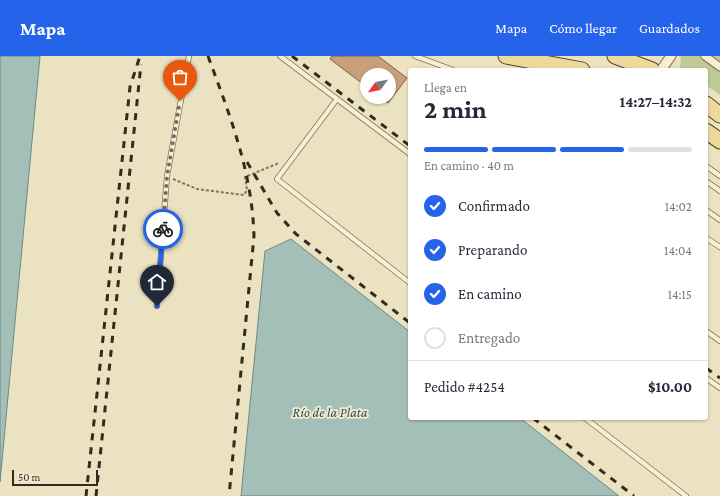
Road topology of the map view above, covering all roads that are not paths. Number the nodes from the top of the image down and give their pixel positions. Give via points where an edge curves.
1 (189, 56) edge
2 (280, 56) edge
3 (415, 56) edge
4 (511, 56) edge
5 (615, 56) edge
6 (671, 56) edge
7 (705, 56) edge
8 (720, 67) edge
9 (448, 68) edge
10 (572, 68) edge
11 (647, 68) edge
12 (662, 68) edge
13 (337, 99) junction
14 (708, 106) edge
15 (720, 115) edge
16 (708, 132) edge
17 (720, 141) edge
18 (408, 152) edge
19 (708, 167) edge
20 (720, 176) edge
21 (708, 182) edge
22 (720, 191) edge
23 (708, 211) edge
24 (720, 220) edge
25 (708, 239) edge
26 (720, 247) edge
27 (408, 280) edge
28 (157, 306) dead end
29 (708, 332) edge
30 (720, 341) edge
31 (708, 379) edge
32 (720, 388) edge
33 (588, 420) edge
34 (686, 496) edge

1 - 28 lane via 167,176
2 - 13 lane
3 - 9 lane
4 - 10 main road
5 - 11 main road
6 - 12 street
7 - 8 street
13 - 18 lane
13 - 27 lane via 277,179
14 - 15 main road
16 - 17 main road
19 - 20 lane
21 - 22 lane
23 - 24 lane
25 - 26 lane
29 - 30 lane
31 - 32 lane
33 - 34 lane

